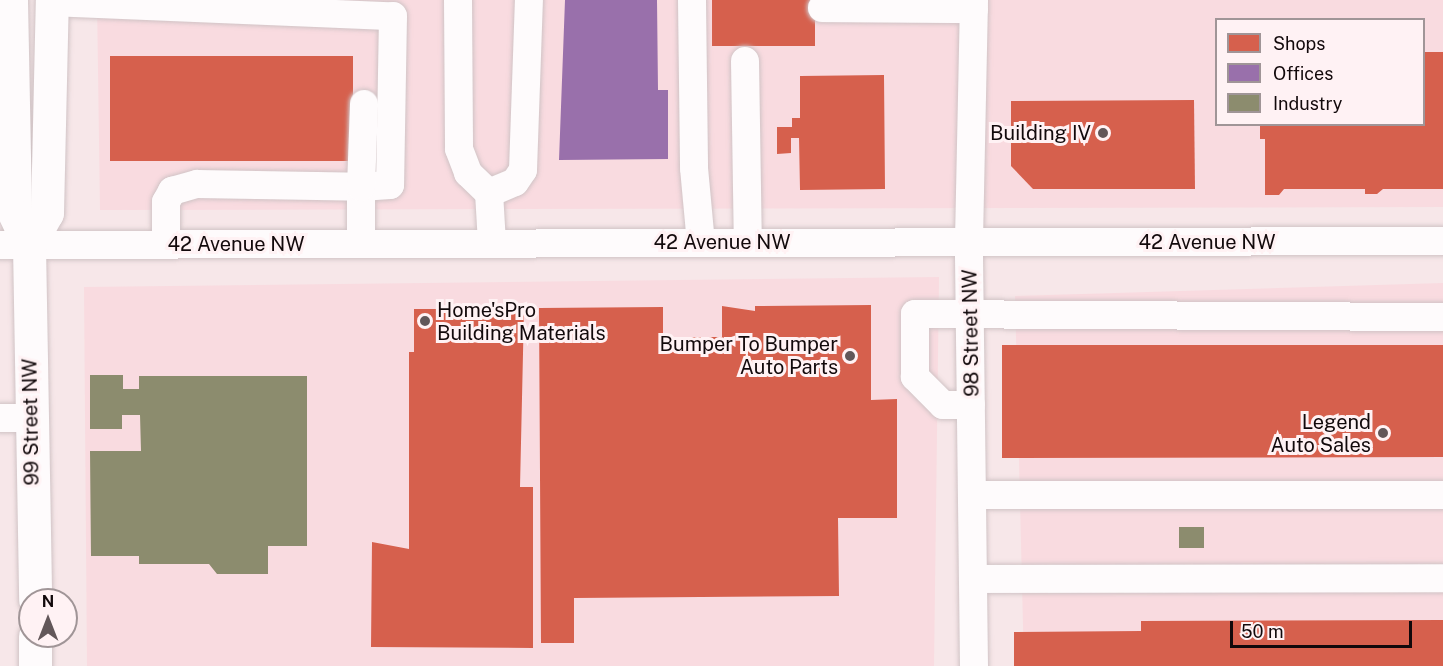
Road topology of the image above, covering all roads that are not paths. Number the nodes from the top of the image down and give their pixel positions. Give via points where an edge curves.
1 (11, 0) edge
2 (458, 0) edge
3 (529, 0) edge
4 (692, 0) edge
5 (52, 1) edge
6 (124, 2) edge
7 (974, 4) edge
8 (374, 7) edge
9 (822, 8) dead end
10 (745, 61) dead end
11 (364, 104) dead end
12 (14, 126) junction
13 (0, 163) edge
14 (361, 187) junction
15 (489, 193) junction
16 (969, 240) junction
17 (1443, 241) edge
18 (748, 242) junction
19 (361, 243) junction
20 (492, 243) junction
21 (701, 243) junction
22 (166, 244) junction
23 (15, 245) edge
24 (971, 314) junction
25 (1443, 316) edge
26 (971, 405) junction
27 (16, 418) edge
28 (972, 495) junction
29 (1443, 495) edge
30 (1443, 578) edge
31 (973, 579) junction
32 (34, 588) edge
33 (35, 648) edge
34 (35, 666) edge
35 (974, 666) edge

1 - 12 main road, 99 Street NW
2 - 15 street via 459,149 468,173
3 - 15 street via 522,170 515,182
4 - 21 street via 694,168
5 - 6 street
5 - 23 main road via 47,213
6 - 8 street
7 - 9 street
7 - 16 street, 98 Street NW
8 - 14 street via 393,16 390,185
10 - 18 street
11 - 14 street
12 - 13 main road
12 - 23 main road, 99 Street NW
14 - 19 street
14 - 22 street via 197,184 172,191 166,202
15 - 20 street
16 - 17 street, 42 Avenue NW
16 - 18 street, 42 Avenue NW
16 - 24 street, 98 Street NW
18 - 21 street, 42 Avenue NW
19 - 20 street, 42 Avenue NW
19 - 22 street, 42 Avenue NW
20 - 21 street, 42 Avenue NW
22 - 23 street, 42 Avenue NW
23 - 27 main road, 99 Street NW
24 - 25 street
24 - 26 street, 98 Street NW
24 - 26 street via 915,314 915,377 943,405
26 - 28 street, 98 Street NW
27 - 32 main road, 99 Street NW
28 - 29 street
28 - 31 street, 98 Street NW
30 - 31 street
31 - 35 street, 98 Street NW
33 - 34 main road

